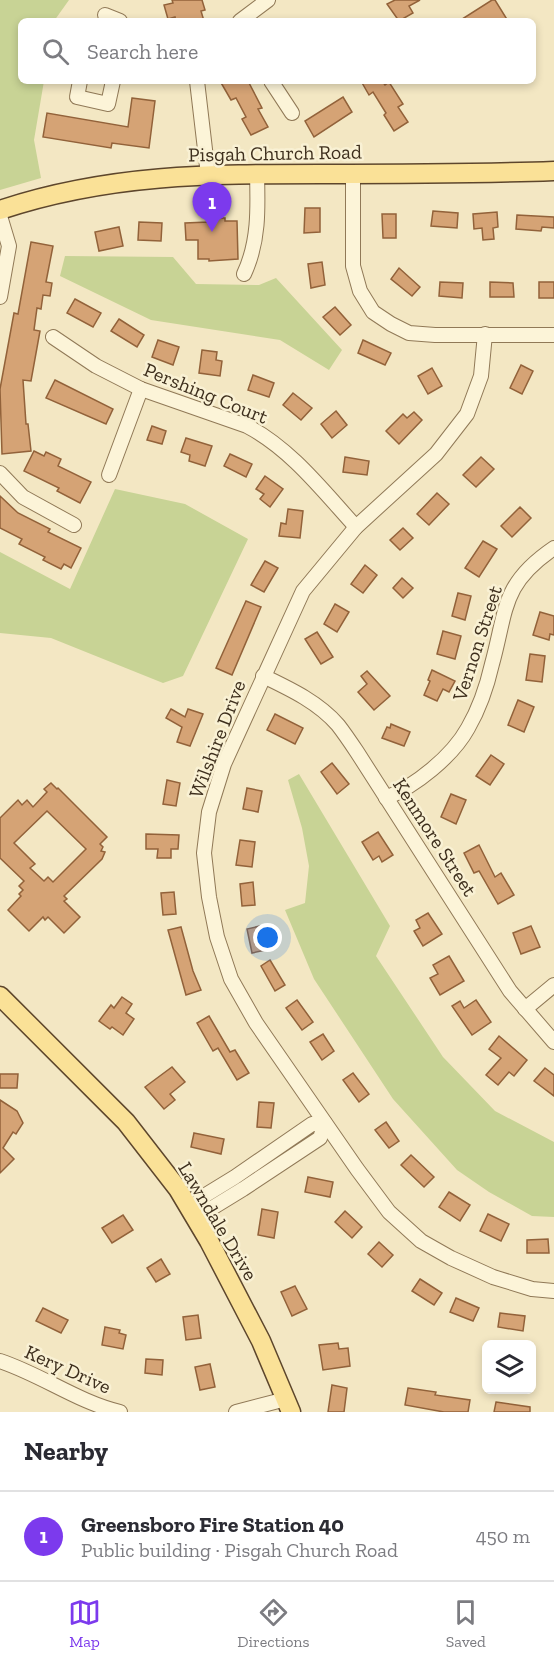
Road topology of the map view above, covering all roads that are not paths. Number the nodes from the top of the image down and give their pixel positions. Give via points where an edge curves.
1 (268, 0) edge
2 (105, 15) dead end
3 (112, 18) edge
4 (244, 18) edge
5 (79, 84) edge
6 (112, 84) edge
7 (197, 84) edge
8 (273, 84) edge
9 (292, 112) dead end
10 (554, 171) edge
11 (257, 174) junction
12 (353, 174) junction
13 (208, 175) junction
14 (0, 210) edge
15 (0, 216) edge
16 (244, 274) dead end
17 (0, 297) edge
18 (484, 334) junction
19 (554, 335) edge
20 (53, 337) dead end
21 (141, 389) junction
22 (0, 473) edge
23 (109, 475) dead end
24 (74, 525) dead end
25 (356, 527) junction
26 (554, 548) edge
27 (262, 676) junction
28 (386, 798) junction
29 (554, 985) edge
30 (0, 996) edge
31 (525, 1009) junction
32 (554, 1042) edge
33 (325, 1123) junction
34 (190, 1211) junction
35 (554, 1291) edge
36 (0, 1361) edge
37 (288, 1406) edge
38 (120, 1412) edge
39 (236, 1412) edge

1 - 4 street
2 - 3 street
5 - 6 street via 77,98 108,104
7 - 13 street
8 - 9 street
10 - 12 main road, Pisgah Church Road
11 - 12 main road, Pisgah Church Road
11 - 13 main road, Pisgah Church Road
11 - 16 street via 256,235
12 - 18 street via 353,266 360,291 373,312 409,333
13 - 14 main road, Pisgah Church Road via 90,187
15 - 17 street via 9,246
18 - 19 street
18 - 25 street, Wilshire Drive via 481,376 467,414 436,454
20 - 21 street, Pershing Court via 96,366
21 - 23 street
21 - 25 street, Pershing Court via 261,433 286,453
22 - 24 street via 23,496
25 - 27 street, Wilshire Drive via 303,591
26 - 28 street, Vernon Street via 517,581 505,604 493,663 468,729 433,769 406,790
27 - 28 street, Kenmore Street via 318,706 338,725
27 - 33 street, Wilshire Drive via 224,764 209,812 204,853 209,897 231,978 256,1023
28 - 31 street, Kenmore Street via 510,992
29 - 31 street
30 - 34 main road, Lawndale Drive via 126,1122 178,1189
31 - 32 street, Kenmore Street
33 - 34 street via 312,1124 204,1196
33 - 35 street, Wilshire Drive via 389,1212 421,1241 493,1277
34 - 37 main road, Lawndale Drive via 261,1341
36 - 38 street, Kery Drive via 98,1407
37 - 39 street

